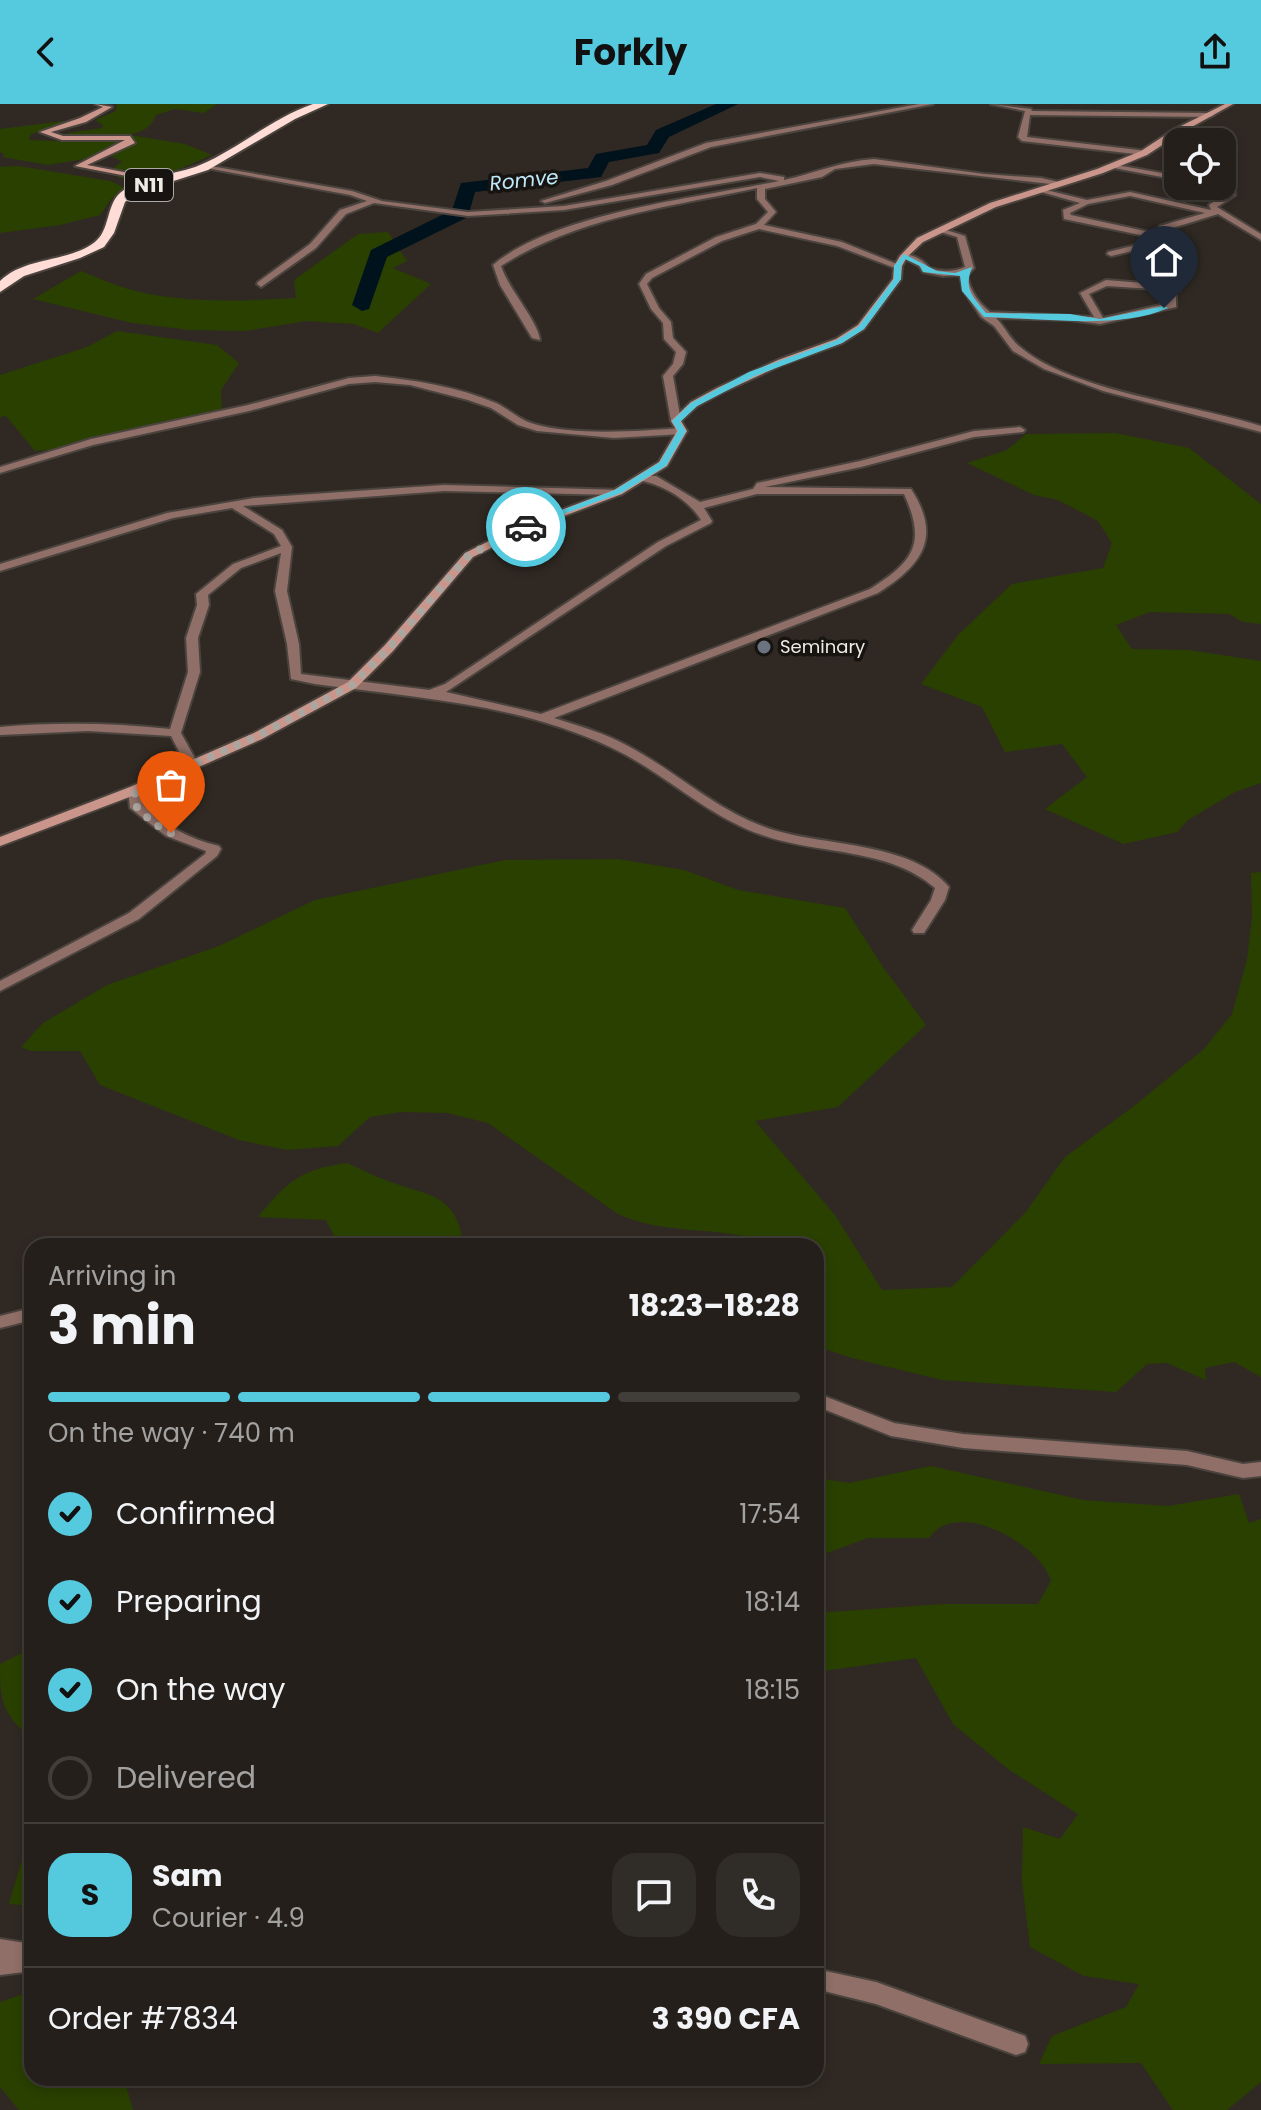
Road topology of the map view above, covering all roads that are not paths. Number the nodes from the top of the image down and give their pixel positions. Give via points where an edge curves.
1 (98, 104) edge
2 (323, 104) edge
3 (930, 104) edge
4 (994, 104) edge
5 (1230, 104) edge
6 (1181, 105) edge
7 (1027, 113) junction
8 (1213, 113) junction
9 (1144, 153) junction
10 (1114, 166) junction
11 (205, 167) junction
12 (1164, 175) edge
13 (160, 181) junction
14 (786, 181) junction
15 (1059, 183) junction
16 (767, 184) junction
17 (1038, 190) junction
18 (1225, 200) edge
19 (373, 201) junction
20 (1087, 202) junction
21 (511, 210) junction
22 (1214, 210) junction
23 (759, 226) junction
24 (943, 230) junction
25 (1156, 236) junction
26 (1261, 238) edge
27 (1111, 254) dead end
28 (901, 261) junction
29 (970, 268) junction
30 (261, 284) dead end
31 (0, 288) edge
32 (984, 315) junction
33 (1100, 321) junction
34 (537, 338) dead end
35 (679, 426) junction
36 (1261, 429) edge
37 (1020, 430) dead end
38 (0, 470) edge
39 (641, 478) junction
40 (757, 491) junction
41 (618, 492) junction
42 (233, 504) junction
43 (698, 506) junction
44 (287, 547) junction
45 (0, 568) edge
46 (352, 685) junction
47 (425, 695) junction
48 (542, 718) junction
49 (0, 731) edge
50 (175, 733) junction
51 (192, 764) junction
52 (135, 790) junction
53 (1, 841) edge
54 (919, 930) dead end
55 (0, 987) edge
56 (24, 1316) edge
57 (0, 1322) edge
58 (824, 1402) edge
59 (1261, 1469) edge
60 (0, 1949) edge
61 (24, 1953) edge
62 (24, 1962) edge
63 (0, 1965) edge
64 (824, 1981) edge
65 (1016, 2044) dead end

1 - 13 main road via 109,107 44,132 62,138 127,138 132,141 79,166
2 - 11 highway, N11 via 288,118
3 - 21 street via 709,145 609,183
4 - 7 street
5 - 8 main road
6 - 8 street
7 - 8 street
7 - 9 street via 1025,139
8 - 9 main road
9 - 10 main road
10 - 12 street
10 - 15 main road
11 - 13 highway, N11
11 - 19 street
13 - 31 highway, N11 via 121,198 108,236 99,244 16,275
14 - 15 street via 839,165 876,163
14 - 16 street
14 - 21 street via 760,175 594,204
15 - 17 main road
16 - 23 street via 759,194 772,212
16 - 34 street via 590,225 510,255 497,265 501,282
17 - 20 street
17 - 24 main road
18 - 22 street
19 - 21 street via 448,214
19 - 30 street via 343,212 313,246
20 - 22 street via 1124,194
20 - 25 street via 1065,214
22 - 25 street via 1163,228
22 - 26 street
23 - 28 street
23 - 35 street via 719,239 643,284 667,322 669,339 681,352 668,376
24 - 28 main road via 920,240
24 - 29 street via 961,236
25 - 27 street via 1147,245
28 - 29 street via 956,276
28 - 35 main road via 897,279 861,327 694,404
29 - 32 street via 963,276 965,291
32 - 33 street
32 - 36 street via 1022,353 1062,372 1106,389
33 - 33 street via 1173,305 1172,290 1177,288 1103,284 1084,293
35 - 38 street via 614,435 537,428 471,398 375,379 91,442
35 - 39 main road via 663,464
37 - 40 street via 960,437 761,485
39 - 41 main road
39 - 43 street via 652,478
40 - 43 street
40 - 48 street via 907,491 921,528 922,549 903,573 874,591
41 - 42 street via 444,488
41 - 46 main road via 469,555
42 - 44 street via 278,532
42 - 45 street via 171,515
43 - 47 street via 707,521 699,527 662,544 449,687
44 - 46 street via 281,591 295,676
44 - 50 street via 237,566 202,594 192,638 194,672
46 - 47 street
46 - 51 main road via 258,736
47 - 48 street
48 - 54 street via 624,749 711,808 770,834 924,872 942,887
49 - 50 street via 98,726
50 - 51 street
51 - 52 main road
52 - 53 main road
52 - 55 street via 135,805 153,823 189,844 214,849 210,856 134,916
56 - 57 street
58 - 59 street via 891,1429 963,1441 1187,1458 1243,1471
60 - 61 street
62 - 63 street
64 - 65 street via 876,1993

